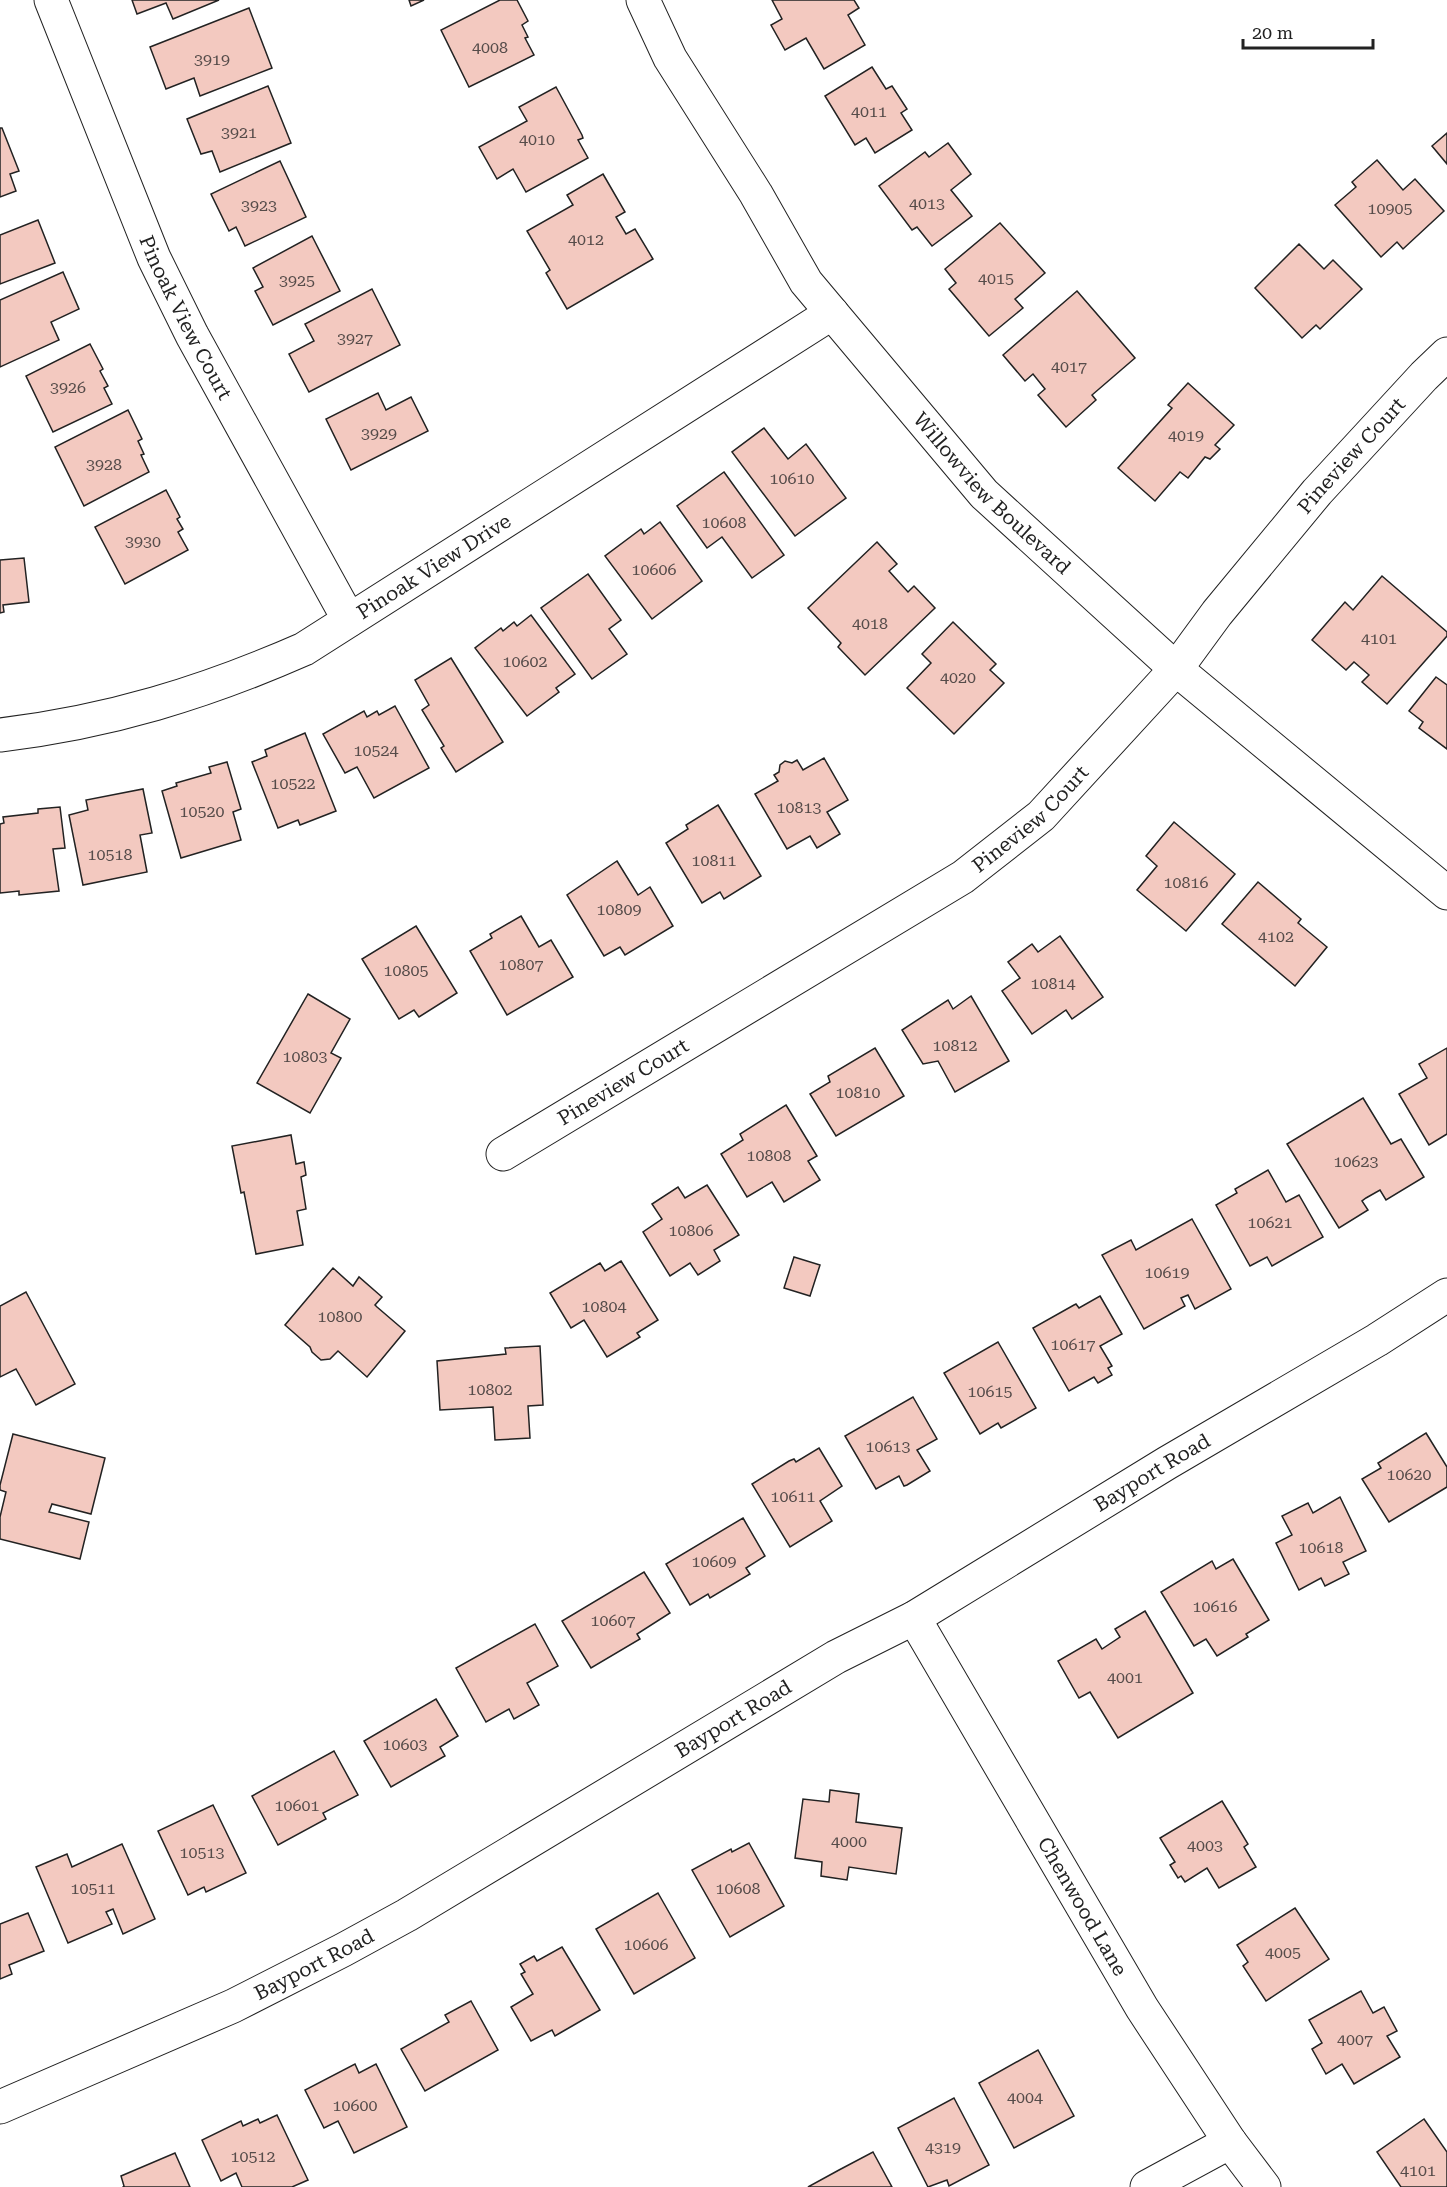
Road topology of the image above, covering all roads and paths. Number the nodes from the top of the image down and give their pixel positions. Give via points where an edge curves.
1 (51, 0) edge
2 (643, 0) edge
3 (832, 313) junction
4 (1447, 354) edge
5 (349, 620) junction
6 (1176, 669) junction
7 (0, 735) edge
8 (1447, 893) edge
9 (503, 1154) dead end
10 (1447, 1294) edge
11 (914, 1618) junction
12 (0, 2107) edge
13 (1230, 2142) junction
14 (1147, 2187) edge
15 (1264, 2187) edge

1 - 5 street, Pinoak View Court via 154,258 192,335
2 - 3 street, Willowview Boulevard via 670,58 806,282
3 - 5 street, Pinoak View Drive
3 - 6 street, Willowview Boulevard via 984,494
4 - 6 street, Pineview Court via 1317,492
5 - 7 street, Pinoak View Drive via 304,649 261,668 153,706 53,729
6 - 8 street, Willowview Boulevard
6 - 9 street, Pineview Court via 1041,816 963,877
10 - 11 street, Bayport Road
11 - 12 street, Bayport Road via 836,1657 343,1950 233,2006
11 - 13 street, Chenwood Lane via 1142,2008
13 - 14 street
13 - 15 street, Chenwood Lane

